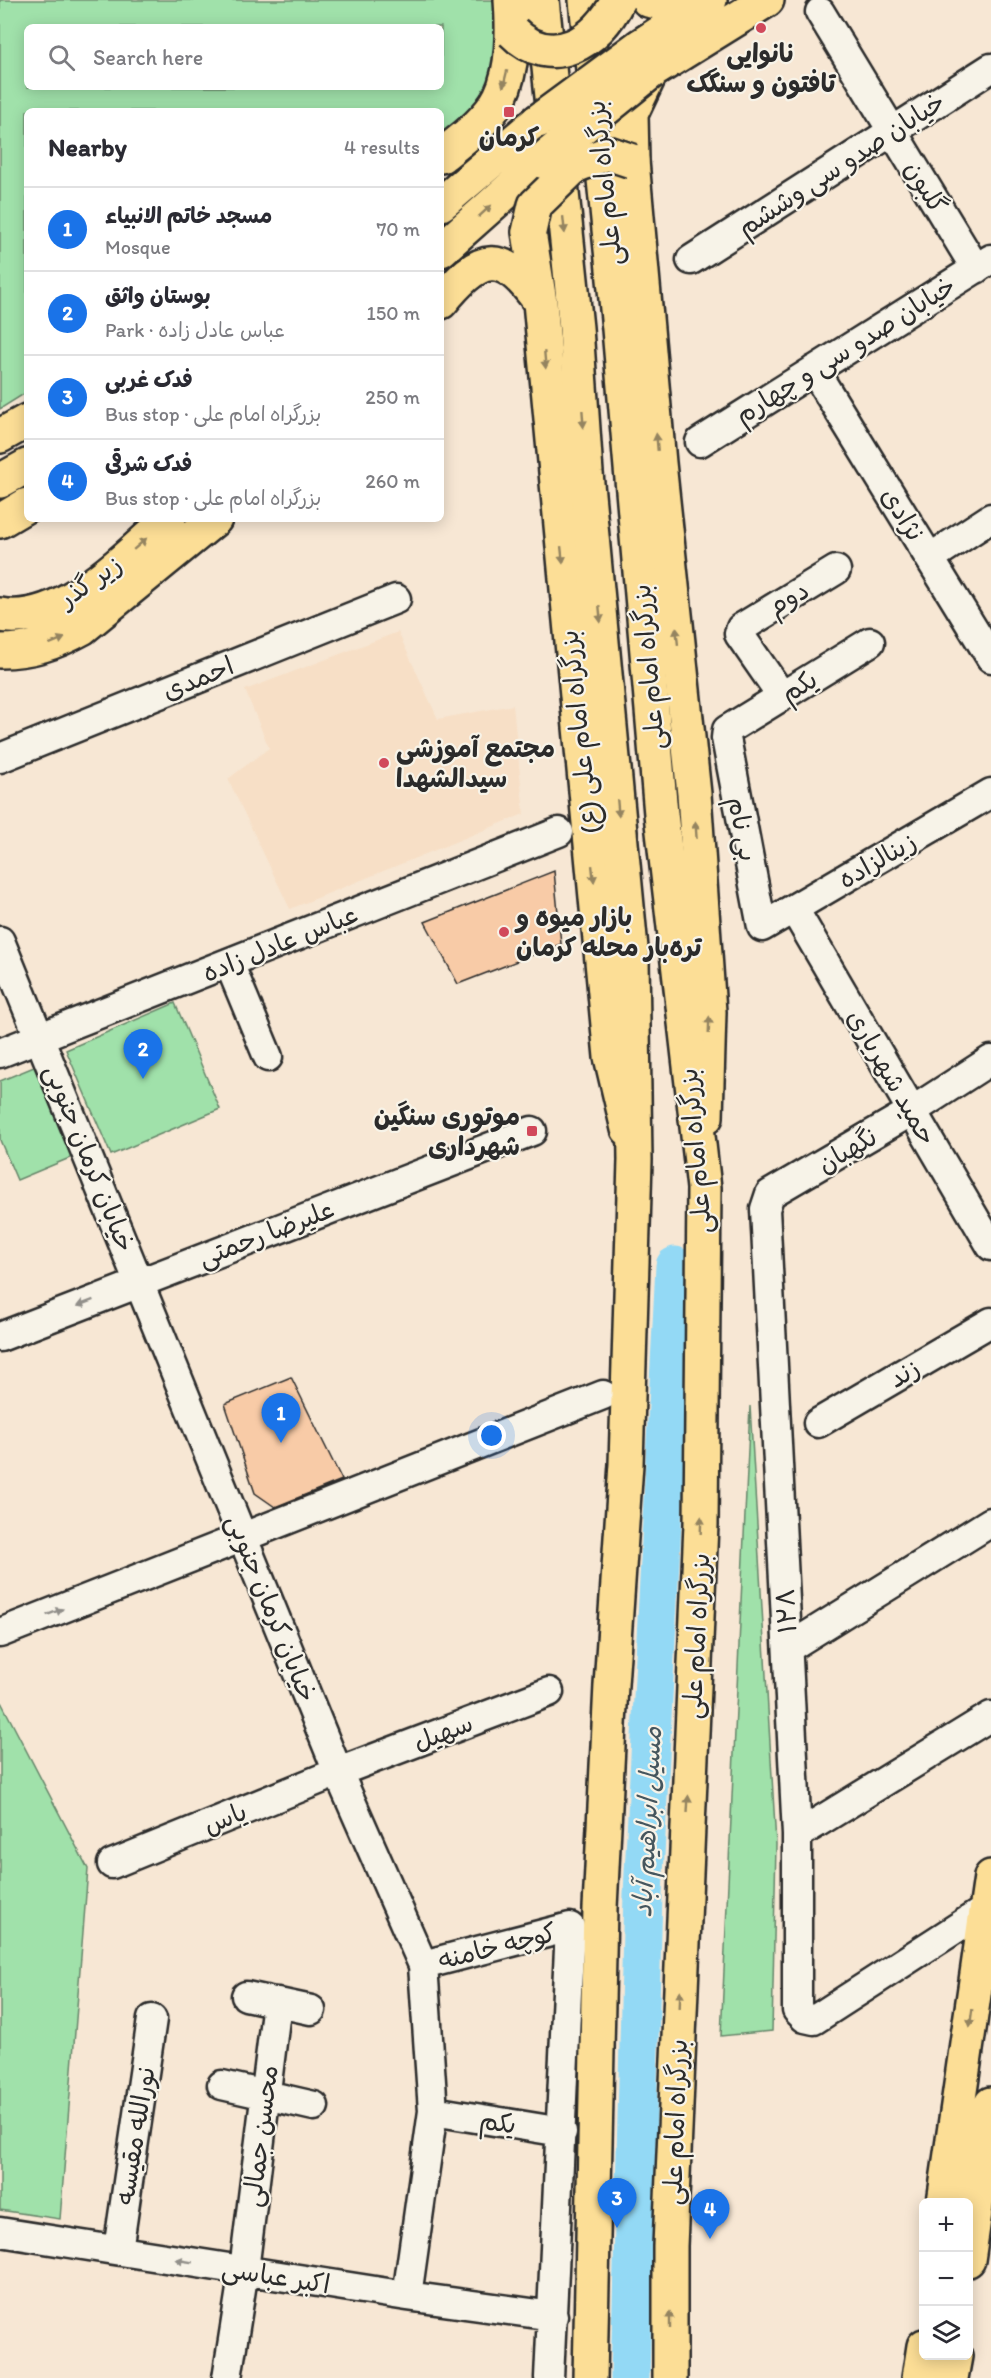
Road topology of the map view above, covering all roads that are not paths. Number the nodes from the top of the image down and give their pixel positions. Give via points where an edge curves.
1 (542, 0) edge
2 (586, 0) edge
3 (618, 0) edge
4 (648, 0) edge
5 (696, 0) edge
6 (710, 0) edge
7 (767, 0) edge
8 (820, 12) dead end
9 (512, 16) edge
10 (646, 59) junction
11 (991, 68) edge
12 (892, 131) junction
13 (444, 153) edge
14 (632, 160) junction
15 (444, 203) edge
16 (444, 247) edge
17 (691, 260) dead end
18 (983, 264) edge
19 (444, 298) edge
20 (540, 302) junction
21 (814, 370) junction
22 (24, 423) edge
23 (0, 436) edge
24 (700, 442) dead end
25 (24, 507) edge
26 (991, 518) edge
27 (0, 521) edge
28 (166, 522) edge
29 (212, 522) edge
30 (930, 558) junction
31 (836, 570) dead end
32 (396, 599) dead end
33 (0, 615) edge
34 (870, 642) dead end
35 (0, 651) edge
36 (991, 658) edge
37 (782, 696) junction
38 (727, 730) joint
39 (0, 758) edge
40 (991, 793) edge
41 (560, 832) dead end
42 (794, 909) junction
43 (762, 927) joint
44 (0, 940) edge
45 (230, 963) junction
46 (41, 1037) junction
47 (0, 1053) edge
48 (267, 1057) dead end
49 (991, 1060) edge
50 (912, 1111) junction
51 (532, 1131) dead end
52 (635, 1160) junction
53 (704, 1188) junction
54 (766, 1202) joint
55 (991, 1246) edge
56 (140, 1282) junction
57 (991, 1322) edge
58 (0, 1336) edge
59 (603, 1395) dead end
60 (818, 1423) dead end
61 (991, 1522) edge
62 (243, 1538) junction
63 (0, 1633) edge
64 (788, 1648) junction
65 (549, 1692) dead end
66 (991, 1716) edge
67 (338, 1772) junction
68 (797, 1835) junction
69 (111, 1864) dead end
70 (989, 1893) edge
71 (423, 1965) junction
72 (246, 1995) dead end
73 (277, 2002) junction
74 (310, 2010) dead end
75 (152, 2019) dead end
76 (222, 2085) dead end
77 (266, 2094) junction
78 (991, 2104) edge
79 (314, 2106) dead end
80 (433, 2111) junction
81 (562, 2133) junction
82 (945, 2198) edge
83 (0, 2232) edge
84 (118, 2250) junction
85 (970, 2252) edge
86 (244, 2270) junction
87 (407, 2296) junction
88 (554, 2316) junction
89 (922, 2360) edge
90 (954, 2360) edge
91 (227, 2378) edge
92 (549, 2378) edge
93 (590, 2378) edge
94 (670, 2378) edge
95 (919, 2378) edge
96 (951, 2378) edge

1 -> 52 main road, بزرگراه امام علی via 576,328 632,959
2 - 53 main road, بزرگراه امام علی via 661,814
3 - 9 main road, bridge via 596,31 568,48 554,51 533,47
4 - 5 main road
6 - 10 main road
7 - 10 main road
8 - 12 street, گلبون
9 -> 13 main road via 501,96 485,117
10 - 14 main road via 631,114
10 - 15 main road, bridge via 538,121
16 -> 10 main road, bridge via 541,161
11 - 12 street, خیابان صدو سی وششم
12 - 17 street, خیابان صدو سی وششم
12 - 18 street, گلبون
14 - 20 main road, بزرگراه امام علی (ع), bridge via 608,153 575,166 535,205 529,232
53 -> 14 main road via 708,1000 694,794
18 - 21 street, خیابان صدو سی و چهارم
19 - 20 main road via 462,276 486,263 507,267 523,278
20 -> 52 main road, بزرگراه امام علی (ع) via 611,1057
21 - 24 street, خیابان صدو سی و چهارم
21 - 30 street, نژادی
22 - 23 main road
25 - 27 main road
26 - 30 street
33 -> 28 main road, زیر گذر via 41,614 100,579
35 -> 29 main road via 39,647 82,628
30 - 36 street, نژادی
31 - 37 street, دوم via 741,628 739,634
32 - 39 street, احمدی
34 - 37 street, یکم
37 - 38 street, یکم
38 - 43 street, بی نام
40 - 42 street, زینالزاده
41 - 45 street, عباس عادل زاده
42 - 43 street, زینالزاده
42 - 50 street, حمید شهریاری
44 - 46 street, خیابان کرمان جنوبی
45 - 46 street, عباس عادل زاده
45 - 48 street
46 - 47 street, عباس عادل زاده
46 - 56 street, خیابان کرمان جنوبی
49 - 50 street, نگهبان
50 - 54 street, نگهبان via 770,1194
50 - 55 street, حمید شهریاری
51 - 56 street, علیرضا رحمتی
52 - 93 main road, بزرگراه امام علی via 626,1464 600,1908
94 -> 53 main road, بزرگراه امام علی via 670,2246 701,1524
54 - 64 street, ۱۲۸
56 -> 58 street, علیرضا رحمتی
56 - 62 street, خیابان کرمان جنوبی
57 - 60 street, زند
59 - 62 street
61 - 64 street
63 -> 62 street
62 - 67 street, خیابان کرمان جنوبی
64 - 68 street, ۱۲۸
65 - 67 street, سهیل
66 - 68 street
67 - 69 street, یاس
67 - 71 street, خیابان کرمان جنوبی
68 - 70 street, ۱۲۸ via 797,2010 805,2018 814,2020
70 -> 82 main road
71 - 80 street, خیابان کرمان جنوبی
71 - 81 street, کوچه خامنه via 570,1927
72 - 73 street
73 - 74 street
73 - 77 street, محسن جمالی
75 - 84 street, نورالله مقیسه
76 - 77 street
77 - 79 street
77 - 86 street, محسن جمالی
78 - 85 main road
80 - 81 street, یکم
80 - 87 street, خیابان کرمان جنوبی
81 - 88 street
83 - 84 street, اکبر عباسی
86 -> 84 street, اکبر عباسی
86 - 87 street, اکبر عباسی
86 - 91 street, محسن جمالی
87 - 88 street, اکبر عباسی
88 - 92 street
89 - 95 main road
90 - 96 main road

